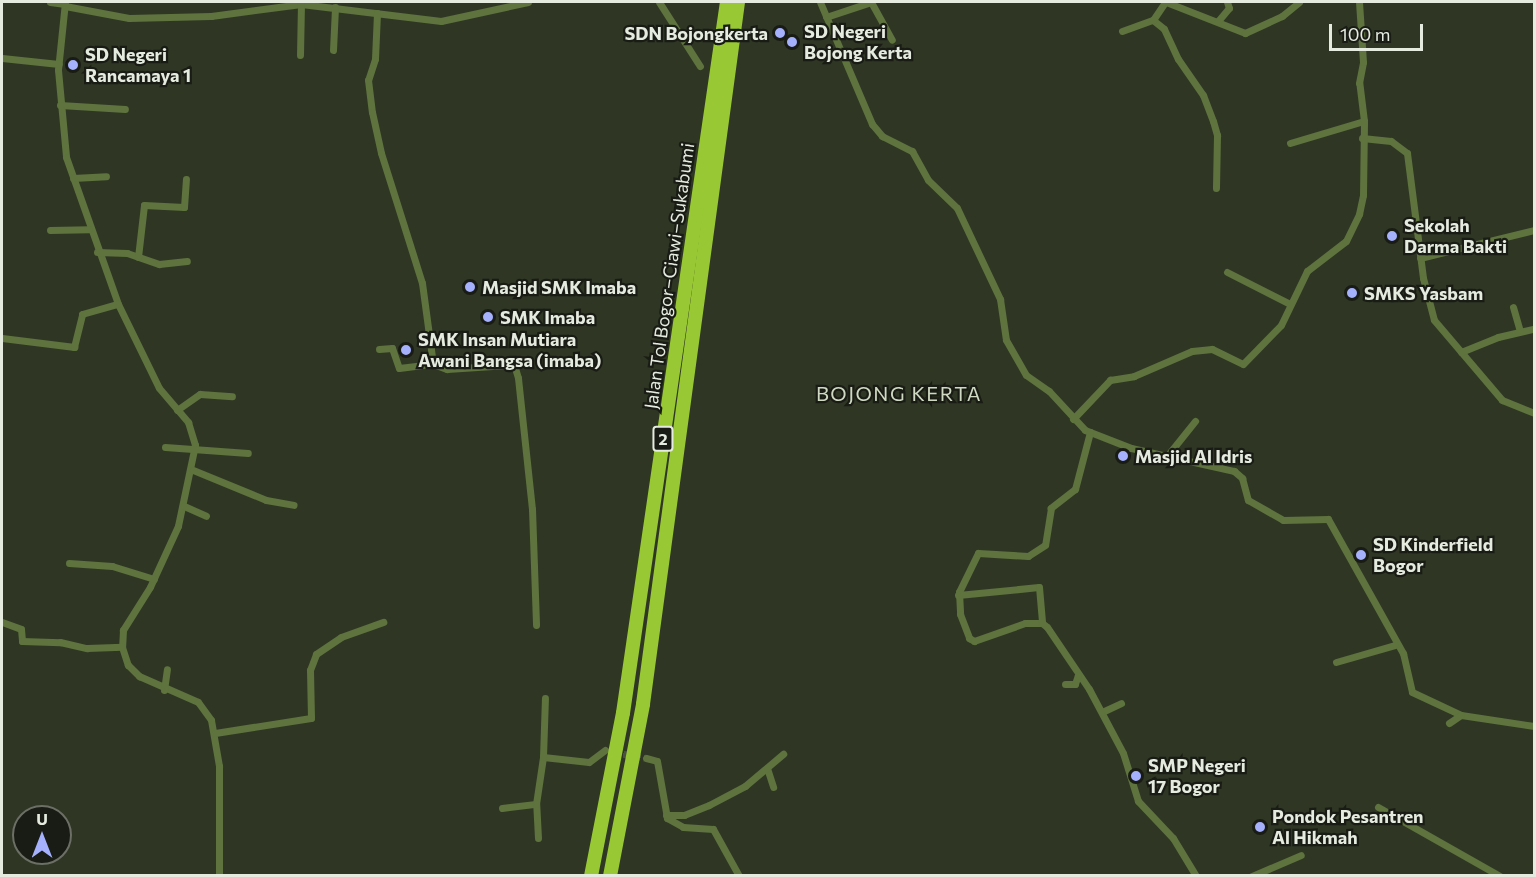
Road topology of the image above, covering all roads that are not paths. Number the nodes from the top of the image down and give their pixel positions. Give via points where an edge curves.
1 (51, 2) edge
2 (528, 2) edge
3 (659, 2) edge
4 (727, 2) edge
5 (738, 2) edge
6 (820, 2) edge
7 (871, 2) edge
8 (1165, 2) edge
9 (1227, 2) edge
10 (1299, 2) edge
11 (1359, 2) edge
12 (65, 4) edge
13 (301, 4) junction
14 (336, 6) junction
15 (376, 13) junction
16 (826, 17) junction
17 (1153, 20) junction
18 (1218, 21) junction
19 (1122, 31) dead end
20 (892, 40) dead end
21 (333, 50) dead end
22 (300, 55) dead end
23 (2, 58) edge
24 (59, 64) junction
25 (700, 66) dead end
26 (60, 105) junction
27 (124, 108) dead end
28 (1364, 122) junction
29 (1362, 138) junction
30 (1290, 144) dead end
31 (106, 176) dead end
32 (73, 178) junction
33 (186, 179) dead end
34 (1216, 188) dead end
35 (89, 229) junction
36 (50, 230) dead end
37 (1534, 230) edge
38 (97, 252) junction
39 (138, 257) junction
40 (1420, 258) junction
41 (186, 261) dead end
42 (1227, 272) dead end
43 (118, 304) junction
44 (1290, 304) junction
45 (1514, 307) dead end
46 (1534, 328) edge
47 (1520, 331) junction
48 (2, 338) edge
49 (379, 349) dead end
50 (1461, 352) junction
51 (433, 364) junction
52 (232, 396) dead end
53 (177, 410) junction
54 (1534, 413) edge
55 (1073, 419) junction
56 (1195, 421) dead end
57 (1090, 432) junction
58 (165, 447) dead end
59 (195, 451) junction
60 (249, 453) dead end
61 (1167, 456) junction
62 (193, 470) junction
63 (294, 505) dead end
64 (184, 506) junction
65 (206, 516) dead end
66 (69, 563) dead end
67 (154, 579) junction
68 (958, 595) junction
69 (2, 622) edge
70 (383, 622) dead end
71 (1042, 623) junction
72 (536, 625) dead end
73 (1395, 645) junction
74 (122, 647) junction
75 (1336, 662) dead end
76 (167, 669) dead end
77 (1077, 675) junction
78 (1065, 684) dead end
79 (164, 690) junction
80 (545, 698) dead end
81 (1120, 703) dead end
82 (1102, 712) junction
83 (1461, 715) junction
84 (1449, 723) dead end
85 (1534, 726) edge
86 (215, 733) junction
87 (605, 750) tunnel mouth
88 (783, 754) dead end
89 (543, 757) junction
90 (646, 758) dead end
91 (767, 768) junction
92 (773, 787) dead end
93 (536, 804) junction
94 (1378, 807) dead end
95 (502, 808) dead end
96 (666, 815) junction
97 (538, 838) dead end
98 (1301, 855) dead end
99 (219, 876) edge
100 (591, 876) edge
101 (610, 876) edge
102 (739, 876) edge
103 (1196, 876) edge
104 (1252, 876) edge
105 (1500, 876) edge

1 - 12 street
2 - 15 street via 441,21
3 - 25 street
4 - 100 highway, Jalan Tol Bogor–Ciawi–Sukabumi / 2 via 624,701
5 - 101 highway, Jalan Tol Bogor–Ciawi–Sukabumi / 2 via 643,704
6 - 16 street
7 - 16 street
7 - 20 street
8 - 17 street
8 - 18 street
9 - 18 street via 1229,8
10 - 18 street via 1282,16 1247,33
11 - 28 street via 1363,62 1359,82
12 - 13 street via 129,18 211,15
12 - 24 street
13 - 14 street
13 - 22 street
14 - 15 street
14 - 21 street
15 - 51 street via 375,58 368,80 374,120 422,283
16 - 55 street via 872,124 882,135 912,151 928,180 957,208 1000,299 1006,340 1018,365
17 - 19 street
17 - 34 street via 1164,29 1178,59 1203,95 1213,121 1217,135
23 - 24 street
24 - 26 street
26 - 27 street
26 - 32 street via 65,153
28 - 29 street
28 - 30 street
29 - 40 street via 1391,141 1407,153
29 - 44 street via 1362,195 1356,221 1344,244 1307,271
31 - 32 street
32 - 35 street
33 - 39 street via 184,207 144,205
35 - 36 street
35 - 38 street
37 - 40 street
38 - 39 street
38 - 43 street
39 - 41 street via 159,264
40 - 50 street via 1434,320
42 - 44 street
43 - 48 street via 82,314 74,347
43 - 53 street via 156,382
44 - 55 street via 1281,325 1244,364 1212,350 1187,353 1130,377 1110,380
45 - 47 street
46 - 47 street
47 - 50 street
49 - 51 street via 392,348 399,368
50 - 54 street via 1502,399
51 - 72 street via 447,369 515,368 532,509
52 - 53 street via 200,394
53 - 59 street via 190,425
55 - 57 street
56 - 61 street
57 - 61 street via 1124,446
57 - 68 street via 1076,489 1051,508 1046,545 1028,556 978,554
58 - 59 street
59 - 60 street
59 - 62 street
61 - 73 street via 1236,472 1248,500 1283,520 1329,519 1377,600
62 - 63 street via 266,500
62 - 64 street
64 - 65 street
64 - 67 street
66 - 67 street via 112,566
67 - 74 street via 123,630
68 - 71 street via 1039,587
68 - 71 street via 963,624 974,641 1020,624
69 - 74 street via 21,629 22,641 60,642 87,648
70 - 86 street via 341,637 316,654 310,670 311,718
71 - 77 street
73 - 75 street
73 - 83 street via 1406,659 1412,692
74 - 79 street via 134,672
76 - 79 street
77 - 78 street via 1075,684
77 - 82 street
79 - 86 street via 201,704
80 - 89 street
81 - 82 street
82 - 103 street via 1125,756 1138,801 1173,838
83 - 84 street
83 - 85 street
86 - 99 street via 222,822
87 - 89 street via 589,762
88 - 91 street
89 - 93 street
90 - 96 street via 657,761
91 - 92 street
91 - 96 street via 745,786 709,805 684,815
93 - 95 street
93 - 97 street
94 - 105 street
96 - 102 street via 674,825 713,829
98 - 104 street

